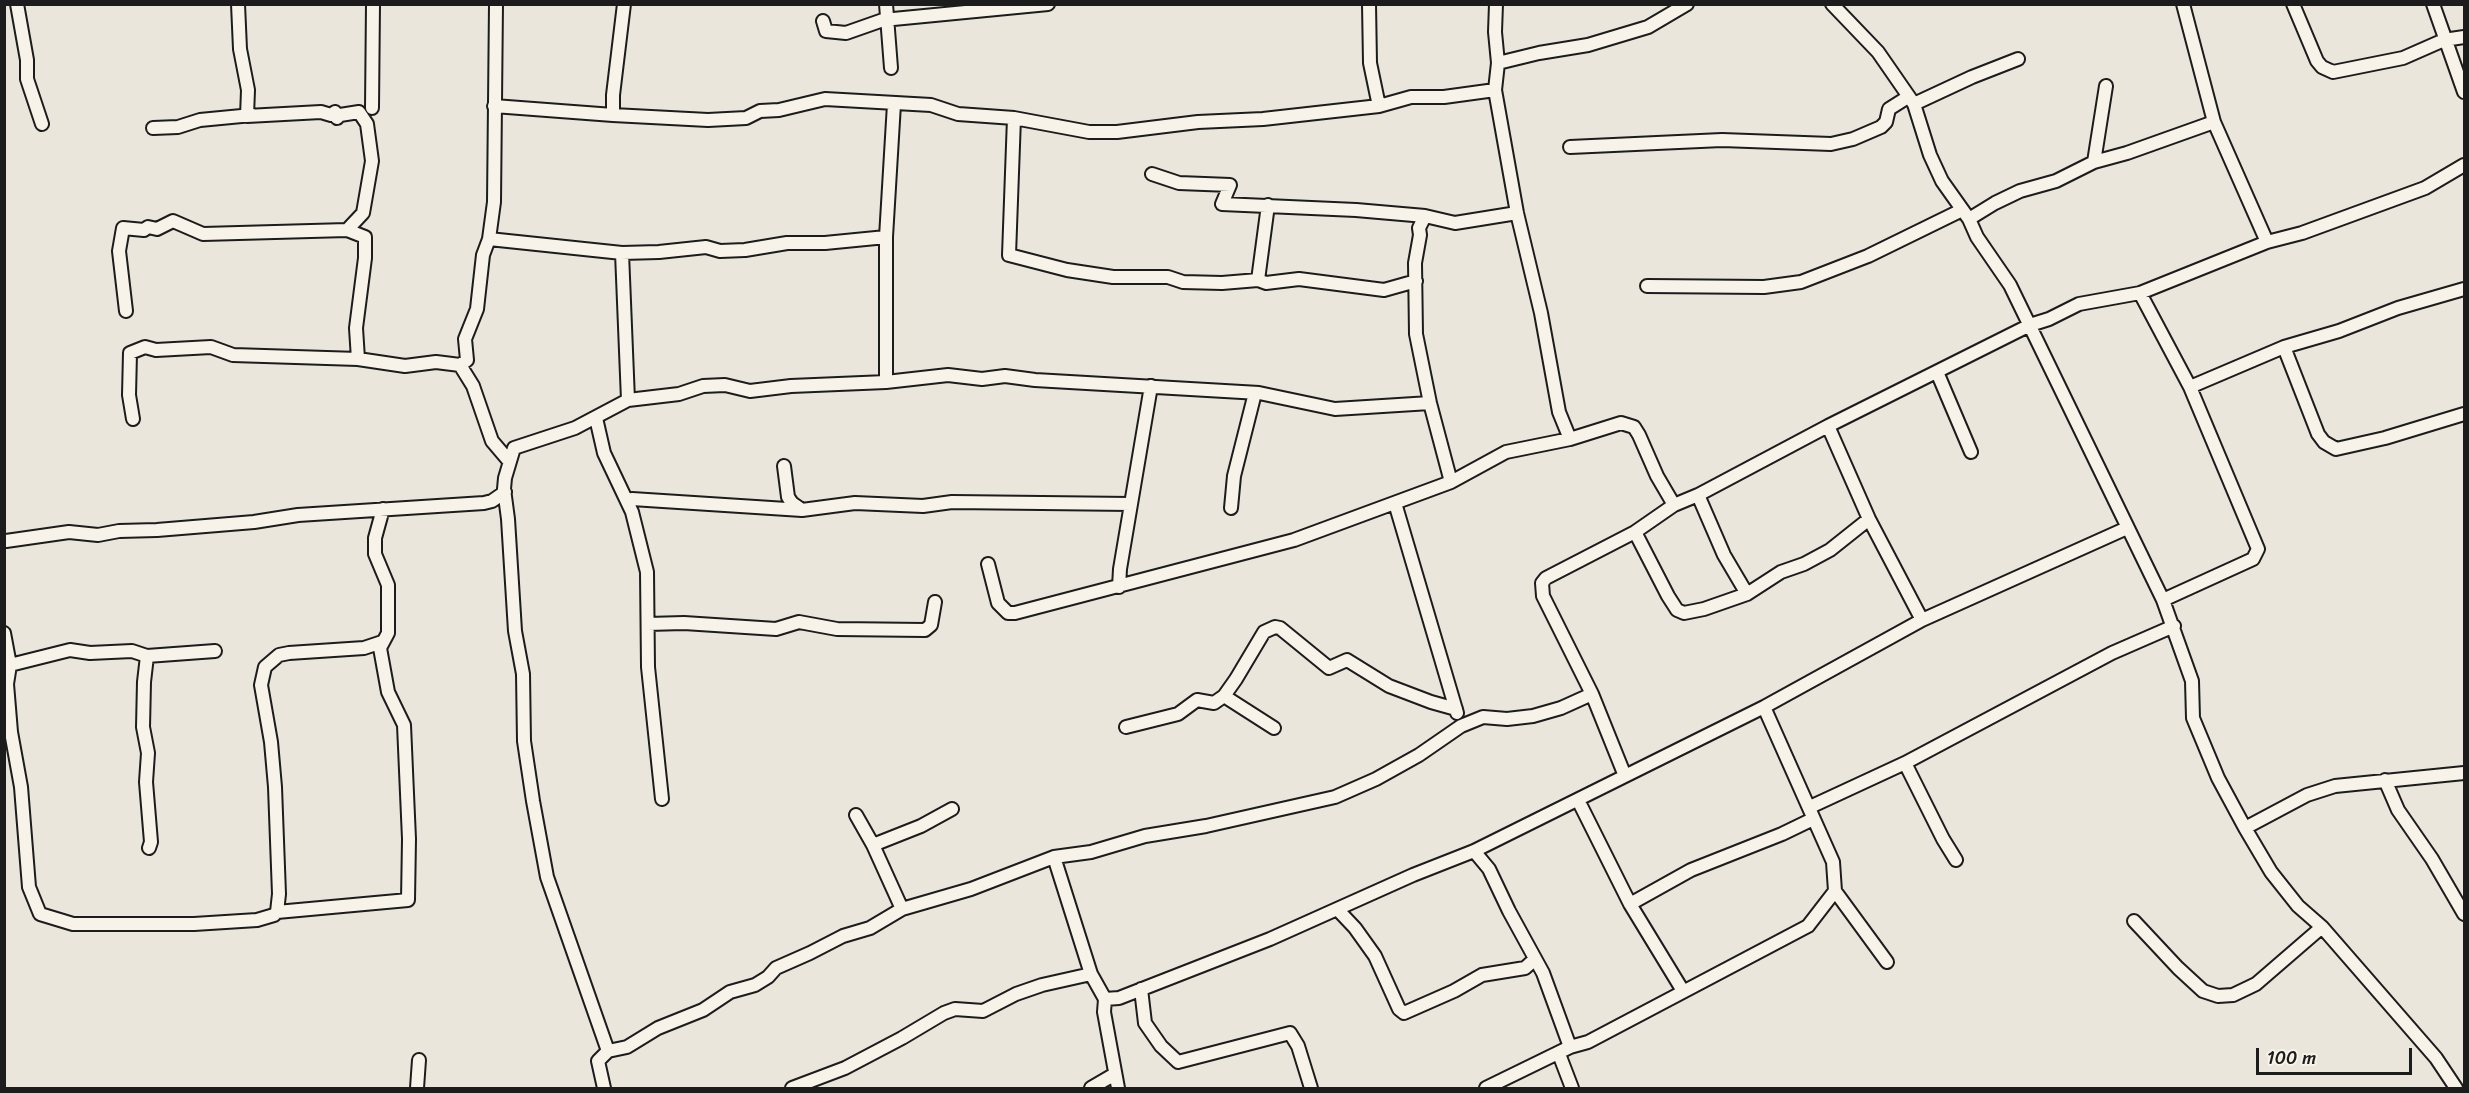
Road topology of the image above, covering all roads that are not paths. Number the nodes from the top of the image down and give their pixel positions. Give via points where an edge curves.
1 (17, 4) edge
2 (238, 4) edge
3 (373, 4) edge
4 (496, 4) edge
5 (624, 4) edge
6 (886, 4) edge
7 (1048, 4) edge
8 (1370, 4) edge
9 (1496, 4) edge
10 (1832, 4) edge
11 (2182, 4) edge
12 (2293, 4) edge
13 (2433, 4) edge
14 (1684, 6) edge
15 (994, 7) edge
16 (823, 21) dead end
17 (2464, 37) edge
18 (2444, 40) junction
19 (2018, 59) dead end
20 (1498, 63) junction
21 (891, 68) dead end
22 (2106, 86) dead end
23 (1495, 90) junction
24 (2464, 92) edge
25 (1911, 100) junction
26 (894, 104) junction
27 (494, 106) junction
28 (1379, 106) junction
29 (372, 108) dead end
30 (247, 116) junction
31 (613, 116) junction
32 (1014, 118) junction
33 (2214, 122) junction
34 (42, 124) dead end
35 (153, 128) dead end
36 (1570, 147) dead end
37 (2094, 162) junction
38 (2464, 165) edge
39 (1152, 174) dead end
40 (1268, 205) junction
41 (1517, 213) junction
42 (1966, 215) junction
43 (1425, 216) junction
44 (347, 230) junction
45 (886, 237) junction
46 (489, 239) junction
47 (2267, 242) junction
48 (622, 253) junction
49 (1258, 280) junction
50 (1416, 281) junction
51 (1647, 286) dead end
52 (2464, 289) edge
53 (2140, 293) junction
54 (126, 312) dead end
55 (2030, 325) junction
56 (2284, 347) junction
57 (358, 359) junction
58 (460, 365) junction
59 (1937, 372) junction
60 (886, 382) junction
61 (1151, 386) junction
62 (2190, 387) junction
63 (1255, 393) junction
64 (628, 400) junction
65 (1430, 404) junction
66 (2464, 414) edge
67 (596, 418) junction
68 (133, 419) dead end
69 (1828, 426) junction
70 (1570, 439) junction
71 (1971, 452) dead end
72 (509, 461) junction
73 (784, 466) dead end
74 (1451, 482) junction
75 (505, 492) junction
76 (1698, 495) junction
77 (632, 500) dead end
78 (1395, 503) junction
79 (1131, 504) junction
80 (1674, 505) junction
81 (1231, 508) dead end
82 (383, 509) junction
83 (802, 510) junction
84 (1869, 519) junction
85 (2127, 528) junction
86 (1635, 532) junction
87 (5, 543) edge
88 (988, 564) dead end
89 (1119, 587) junction
90 (1747, 594) junction
91 (2163, 600) junction
92 (935, 603) dead end
93 (1922, 620) junction
94 (648, 624) junction
95 (2174, 626) junction
96 (4, 633) edge
97 (382, 642) junction
98 (215, 651) dead end
99 (147, 656) junction
100 (10, 665) junction
101 (1592, 694) junction
102 (1224, 696) junction
103 (1764, 707) junction
104 (1456, 709) junction
105 (1461, 726) junction
106 (1126, 727) dead end
107 (1274, 728) dead end
108 (1616, 753) junction
109 (1905, 763) junction
110 (1638, 770) junction
111 (2464, 773) edge
112 (1625, 776) junction
113 (2385, 780) junction
114 (663, 799) dead end
115 (1578, 800) junction
116 (952, 809) dead end
117 (1811, 813) junction
118 (856, 815) dead end
119 (2245, 828) junction
120 (873, 845) junction
121 (149, 848) dead end
122 (1474, 852) junction
123 (1054, 858) junction
124 (1956, 860) dead end
125 (1835, 891) junction
126 (1630, 903) junction
127 (902, 909) junction
128 (1338, 910) junction
129 (277, 912) junction
130 (2464, 914) edge
131 (2134, 921) dead end
132 (2322, 927) junction
133 (1535, 959) junction
134 (1887, 962) dead end
135 (1091, 974) junction
136 (1141, 989) junction
137 (1683, 991) junction
138 (1105, 999) junction
139 (608, 1051) junction
140 (1565, 1051) junction
141 (419, 1060) dead end
142 (1115, 1074) junction
143 (417, 1089) edge
144 (604, 1089) edge
145 (792, 1089) edge
146 (1091, 1089) edge
147 (1118, 1089) edge
148 (1311, 1089) edge
149 (1486, 1089) edge
150 (1572, 1089) edge
151 (2456, 1089) edge

1 - 34 street via 27,79
2 - 30 street via 240,49 248,90
3 - 29 street
4 - 27 street
5 - 31 street
6 - 21 street
7 - 15 street
8 - 28 street via 1370,63
9 - 20 street
10 - 25 street via 1878,52
11 - 33 street
12 - 18 street via 2317,61 2333,72 2403,58
13 - 18 street
14 - 20 street via 1648,27 1588,45
15 - 16 street via 883,20 846,33 826,31
17 - 18 street
18 - 24 street
19 - 25 street
20 - 23 street
22 - 37 street
23 - 28 street via 1411,97
23 - 41 street
25 - 36 street via 1889,109 1881,127 1831,144 1722,140
25 - 42 street via 1930,156
26 - 31 street via 825,99 760,111 746,118 708,120
26 - 32 street via 931,105 958,114
26 - 45 street
27 - 31 street
27 - 46 street via 494,202
28 - 32 street via 1117,132 1089,132
30 - 35 street via 252,115
30 - 44 street via 335,112 337,118 359,112 367,124 372,160 363,213
32 - 49 street via 1009,255 1113,277 1168,277 1183,282 1222,283
33 - 37 street
33 - 47 street
37 - 42 street via 2056,181 2020,191
38 - 47 street via 2425,188
39 - 40 street via 1179,183 1230,185 1222,204
40 - 43 street
40 - 49 street
41 - 43 street via 1455,223
41 - 70 street via 1559,412
42 - 51 street via 1801,282 1764,287
42 - 55 street
43 - 50 street via 1419,228
44 - 54 street via 203,234 174,222 157,230 123,228 119,251
44 - 57 street via 364,237 356,328
45 - 48 street via 787,243 745,250 706,247
45 - 60 street
46 - 48 street
46 - 58 street via 483,255 477,309 465,339 467,360
47 - 53 street
48 - 64 street
49 - 50 street via 1266,283 1299,279 1384,290
50 - 65 street via 1416,334
52 - 56 street
53 - 55 street via 2079,304
53 - 62 street
55 - 59 street
55 - 85 street
56 - 62 street
56 - 66 street via 2318,434 2336,449
57 - 58 street via 405,366 436,362
57 - 68 street via 233,355 211,347 145,347 130,353
58 - 72 street via 473,386 492,441
59 - 69 street
59 - 71 street
60 - 61 street via 948,375
60 - 64 street via 750,391 725,385 703,386 679,394
61 - 63 street
61 - 79 street
62 - 91 street via 2258,549 2253,559
63 - 65 street via 1335,409
63 - 81 street via 1234,477
64 - 67 street
65 - 74 street
67 - 72 street via 514,448
67 - 94 street via 604,453 632,512 640,541 647,572
69 - 76 street
69 - 84 street
70 - 74 street via 1506,452
70 - 80 street via 1622,423 1634,427
72 - 75 street
73 - 83 street via 788,497
74 - 78 street
75 - 82 street via 484,503
75 - 139 street via 515,631 523,674 524,741 547,877
76 - 80 street
76 - 90 street via 1724,555
77 - 83 street
78 - 89 street via 1294,540
78 - 104 street
79 - 83 street via 961,502 923,506 855,504
79 - 89 street
80 - 86 street
82 - 87 street via 98,535 69,532
82 - 97 street via 375,538 375,554 388,585 388,633
84 - 90 street via 1830,550 1780,572
84 - 93 street
85 - 91 street
85 - 93 street
86 - 90 street via 1680,612 1704,609
86 - 101 street via 1542,583 1543,596
88 - 89 street via 994,595 1008,613
91 - 95 street
92 - 94 street via 932,625 925,630 837,629 799,622 776,629
93 - 103 street
94 - 114 street via 648,668
95 - 109 street via 2112,653
95 - 119 street via 2192,681 2193,718 2218,778
96 - 100 street
97 - 129 street via 364,648 289,652 265,667 261,685 275,787
97 - 129 street via 388,692 404,724 408,900
98 - 99 street
99 - 100 street via 132,651 70,650
99 - 121 street via 143,727 148,753
100 - 129 street via 7,684 11,732 21,787 29,887 40,914 73,924 194,924 257,920
101 - 105 street via 1533,716 1484,717
101 - 108 street
102 - 104 street via 1264,632 1275,627 1329,668 1347,660 1389,686
102 - 106 street via 1214,703 1197,700 1178,714
102 - 107 street
103 - 110 street
103 - 117 street
104 - 105 street
105 - 123 street via 1419,755 1335,797
108 - 110 street
108 - 112 street
109 - 117 street
109 - 124 street
110 - 112 street
111 - 113 street
112 - 115 street
113 - 119 street via 2335,786 2307,795
113 - 130 street via 2398,810
115 - 122 street
115 - 126 street
116 - 120 street
117 - 125 street via 1833,862
117 - 126 street via 1782,834 1691,870
118 - 120 street
119 - 132 street via 2271,872 2298,906
120 - 127 street
122 - 128 street
122 - 133 street via 1490,869
123 - 127 street
123 - 135 street
125 - 134 street
125 - 137 street via 1808,926
126 - 137 street
127 - 139 street via 870,928 843,936 776,968 754,985 730,992 703,1010 658,1028 627,1047
128 - 133 street via 1375,956 1404,1013 1482,975 1525,968
128 - 136 street
131 - 132 street via 2203,991 2218,996 2233,995 2256,984
132 - 151 street via 2436,1058
133 - 140 street via 1544,973
135 - 138 street
135 - 145 street via 1042,985 983,1011 944,1012 845,1068
136 - 138 street
136 - 148 street via 1145,1023 1178,1062 1290,1033
137 - 140 street
138 - 142 street
139 - 144 street via 598,1061
140 - 149 street
140 - 150 street
141 - 143 street
142 - 146 street
142 - 147 street

